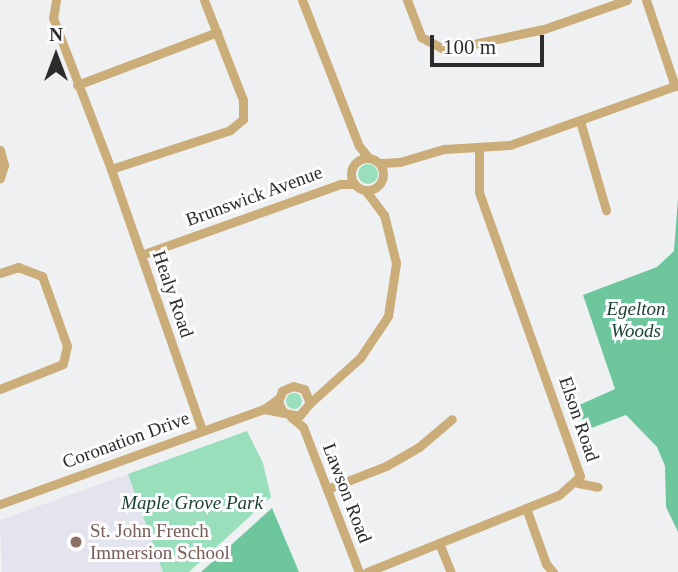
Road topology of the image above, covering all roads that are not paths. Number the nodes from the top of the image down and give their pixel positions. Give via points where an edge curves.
1 (57, 0) edge
2 (204, 0) edge
3 (303, 0) edge
4 (407, 0) edge
5 (626, 0) edge
6 (646, 0) edge
7 (217, 32) junction
8 (77, 85) junction
9 (676, 86) edge
10 (580, 121) junction
11 (359, 146) junction
12 (479, 149) junction
13 (0, 150) edge
14 (368, 157) junction
15 (356, 162) junction
16 (400, 162) junction
17 (380, 163) junction
18 (111, 169) junction
19 (351, 172) junction
20 (0, 178) edge
21 (382, 179) junction
22 (340, 184) junction
23 (354, 184) junction
24 (365, 190) junction
25 (378, 201) junction
26 (606, 210) dead end
27 (141, 255) junction
28 (0, 273) edge
29 (0, 389) edge
30 (304, 389) junction
31 (321, 389) junction
32 (279, 398) junction
33 (308, 407) junction
34 (264, 409) junction
35 (287, 415) junction
36 (452, 419) dead end
37 (303, 427) junction
38 (202, 431) junction
39 (578, 483) junction
40 (598, 487) dead end
41 (327, 489) junction
42 (0, 504) edge
43 (526, 508) junction
44 (439, 543) junction
45 (359, 572) edge
46 (367, 572) edge
47 (451, 572) edge
48 (553, 572) edge

1 - 8 street, Healy Road via 53,18
2 - 7 street
3 - 11 street
4 - 5 street via 421,37 445,50 544,29
6 - 9 street
7 - 8 street
7 - 18 street via 243,100 243,119 229,130
8 - 18 street, Healy Road
9 - 10 street
10 - 12 street via 510,145
10 - 26 street
11 - 14 street
11 - 15 street
12 - 16 street via 444,149
12 - 39 street, Elson Road via 479,192 563,424 580,476
13 - 20 street via 4,165
14 - 15 street
14 - 17 street
15 - 19 street
16 - 17 street
16 - 21 street
17 - 21 street
18 - 27 street, Healy Road
19 - 22 street, Brunswick Avenue
19 - 23 street
21 - 24 street
21 - 25 street
22 - 23 street, Brunswick Avenue
22 - 27 street, Brunswick Avenue
23 - 24 street
24 - 25 street
25 - 31 street via 396,263 388,316 360,358
27 - 38 street, Healy Road
28 - 29 street via 18,267 42,275 68,346 63,365
30 - 31 street
30 - 32 street, Coronation Drive via 289,386
30 - 33 street
31 - 33 street
32 - 34 street, Coronation Drive
32 - 35 street
33 - 35 street
33 - 37 street, Lawson Road
34 - 35 street, Coronation Drive
34 - 38 street, Coronation Drive
35 - 37 street, Lawson Road
36 - 41 street via 419,447 386,466
37 - 41 street, Lawson Road
38 - 42 street, Coronation Drive
39 - 40 street
39 - 43 street, Elson Road
41 - 45 street, Lawson Road
43 - 44 street, Elson Road
43 - 48 street
44 - 46 street, Elson Road
44 - 47 street

